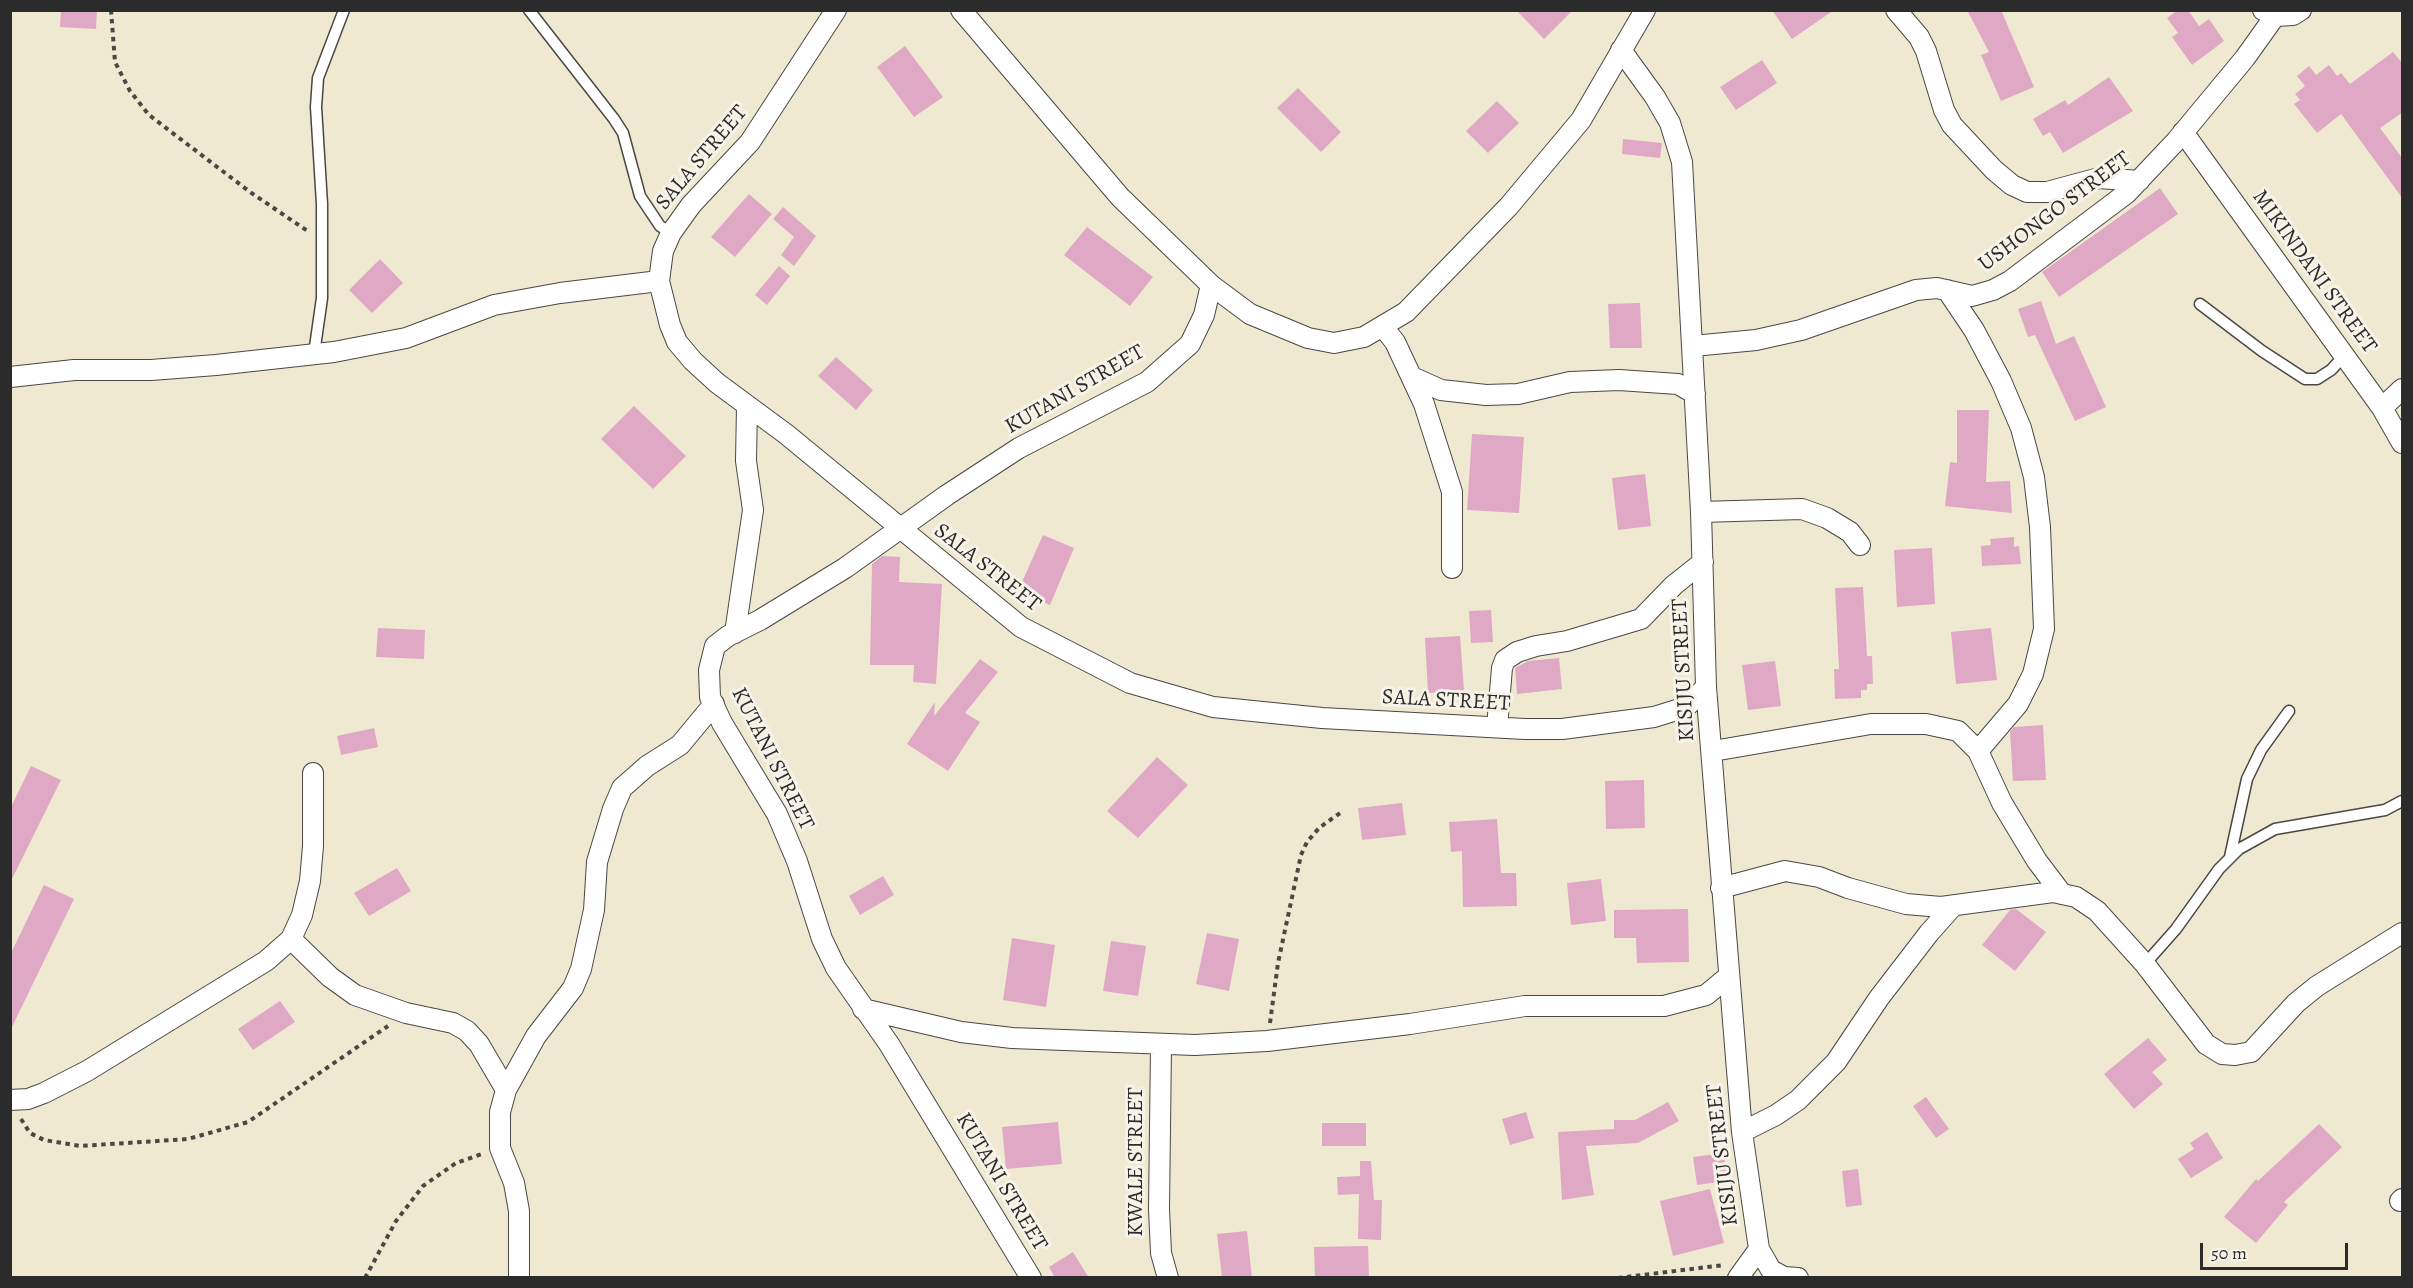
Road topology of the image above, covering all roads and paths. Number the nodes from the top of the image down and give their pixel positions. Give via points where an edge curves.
1 (111, 10) edge
2 (344, 10) edge
3 (529, 10) edge
4 (836, 10) edge
5 (961, 10) edge
6 (1645, 10) edge
7 (1896, 10) edge
8 (2301, 10) edge
9 (2269, 14) edge
10 (1621, 50) junction
11 (2183, 132) junction
12 (2139, 181) junction
13 (671, 233) junction
14 (322, 241) junction
15 (659, 281) junction
16 (1211, 285) junction
17 (1947, 291) junction
18 (2200, 304) dead end
19 (1383, 327) junction
20 (1693, 346) junction
21 (314, 354) junction
22 (2344, 356) junction
23 (10, 377) edge
24 (1412, 377) junction
25 (2403, 389) edge
26 (1695, 394) junction
27 (747, 406) junction
28 (2382, 408) junction
29 (2403, 443) edge
30 (1701, 512) junction
31 (900, 529) junction
32 (1860, 544) dead end
33 (1703, 562) junction
34 (1452, 568) dead end
35 (735, 633) junction
36 (1706, 687) junction
37 (714, 704) junction
38 (2289, 711) dead end
39 (1497, 727) junction
40 (1713, 751) junction
41 (1978, 751) junction
42 (313, 773) dead end
43 (2403, 801) edge
44 (1340, 813) dead end
45 (2230, 858) junction
46 (1721, 888) junction
47 (2062, 894) junction
48 (1953, 906) junction
49 (2403, 933) edge
50 (291, 939) junction
51 (2145, 964) junction
52 (1729, 975) junction
53 (863, 1009) junction
54 (406, 1013) junction
55 (1267, 1041) junction
56 (1161, 1046) junction
57 (506, 1090) junction
58 (13, 1105) edge
59 (1743, 1132) junction
60 (500, 1148) junction
61 (1755, 1255) junction
62 (1772, 1274) edge
63 (365, 1278) edge
64 (519, 1278) edge
65 (1031, 1278) edge
66 (1168, 1278) edge
67 (1618, 1278) edge
68 (1738, 1278) edge
69 (1798, 1278) edge

1 - 14 path via 115,62 130,91 149,115
2 - 14 lane via 318,78
3 - 13 lane via 623,133 640,196 660,226
4 - 13 street, SALA STREET via 750,142 691,205
5 - 16 street via 1120,197
6 - 10 street
7 - 12 street via 1926,51 1952,125 2012,185 2027,192 2047,192 2100,178
8 - 9 street via 2294,15
9 - 11 street, USHONGO STREET via 2245,58
10 - 19 street via 1581,120 1509,206 1407,312
10 - 20 street, KISIJU STREET via 1670,123 1682,162
11 - 12 street, USHONGO STREET
11 - 22 street, MIKINDANI STREET
12 - 17 street, USHONGO STREET via 2078,231 1993,291 1972,296
13 - 15 street, SALA STREET via 663,251
14 - 21 lane via 322,298
15 - 21 street via 494,305 406,338
15 - 27 street, SALA STREET via 677,342 717,383
16 - 19 street via 1250,314 1308,338 1335,343 1364,337
16 - 31 street, KUTANI STREET via 1204,315 1190,344 1147,382 1018,448
17 - 20 street, USHONGO STREET via 1928,288 1906,292 1801,330 1756,340
17 - 41 street via 1974,330 2021,428 2034,477 2040,527 2044,629 2033,674 2018,704
18 - 22 lane via 2305,379 2317,379
19 - 24 street
20 - 26 street, KISIJU STREET
21 - 23 street via 151,370 74,370
22 - 28 street, MIKINDANI STREET
24 - 26 street via 1441,390 1478,394 1518,394 1570,382 1644,380 1678,384
24 - 34 street via 1452,492
25 - 28 street
26 - 30 street, KISIJU STREET
27 - 31 street, SALA STREET
27 - 35 street via 746,461 753,510
28 - 29 street, MIKINDANI STREET
30 - 32 street via 1802,509 1827,518 1850,532
30 - 33 street, KISIJU STREET
31 - 35 street, KUTANI STREET via 845,568
31 - 39 street, SALA STREET via 1021,627 1130,683 1213,707 1322,718
33 - 36 street, KISIJU STREET
33 - 39 street via 1641,619 1536,646 1505,660
35 - 37 street, KUTANI STREET via 715,646 709,670
36 - 39 street, SALA STREET via 1686,707 1654,717 1562,729
36 - 40 street, KISIJU STREET
37 - 53 street, KUTANI STREET via 777,814 822,939
37 - 57 street via 680,745 622,788 597,862 594,910 581,969 573,988 536,1036
38 - 45 lane via 2261,750 2247,779
40 - 41 street via 1871,724 1942,726 1958,731
40 - 46 street, KISIJU STREET
41 - 47 street via 2002,803
42 - 50 street via 310,881
43 - 45 lane via 2385,810 2275,829
44 - 55 path via 1306,842 1301,855 1278,963
45 - 51 lane
46 - 48 street via 1785,871 1819,876 1906,904
46 - 52 street, KISIJU STREET
47 - 48 street
47 - 51 street via 2076,897 2097,911
48 - 59 street via 1879,998 1836,1062 1798,1100
49 - 51 street via 2318,986 2296,1003 2251,1052 2235,1056 2222,1054 2206,1044
50 - 54 street via 330,977 356,995
50 - 58 street via 266,961 87,1071
52 - 55 street via 1706,995 1664,1006 1525,1006
52 - 59 street, KISIJU STREET
53 - 56 street via 961,1032
53 - 65 street, KUTANI STREET via 889,1044
54 - 57 street via 467,1030
54 - 58 path via 248,1122 188,1139 80,1146 53,1142 30,1133
55 - 56 street
56 - 66 street, KWALE STREET via 1159,1209 1161,1253
57 - 60 street via 500,1112
59 - 61 street, KISIJU STREET
60 - 63 path via 456,1163 423,1186 396,1221
60 - 64 street via 514,1183 519,1212
61 - 62 street, KISIJU STREET
61 - 67 path
61 - 68 street
62 - 69 street, KISIJU STREET

